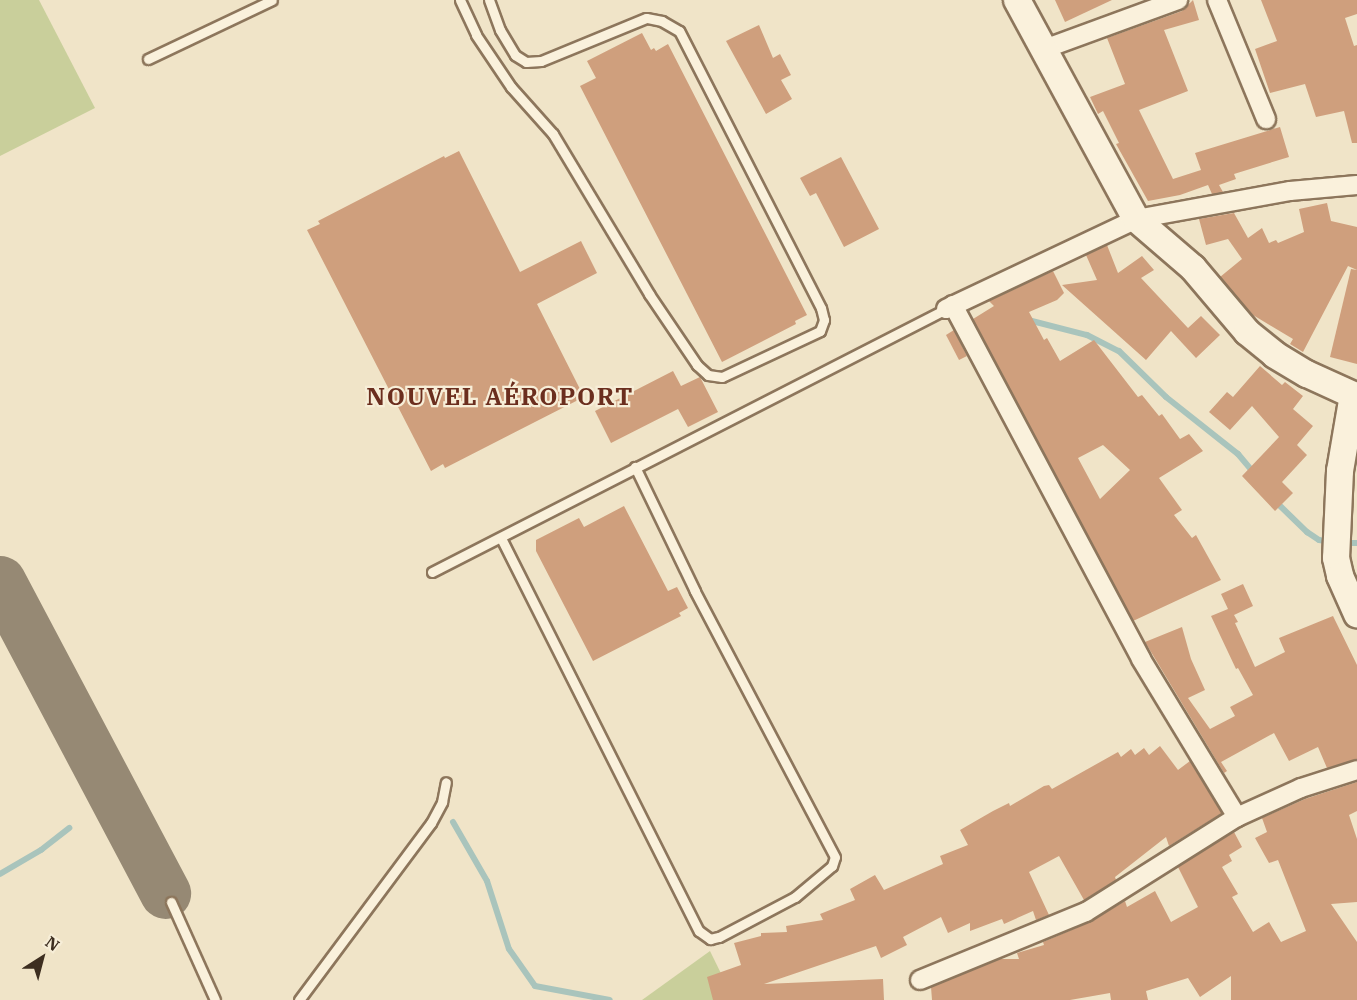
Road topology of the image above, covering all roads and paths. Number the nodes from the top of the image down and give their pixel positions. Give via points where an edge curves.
1 (272, 0) edge
2 (460, 0) edge
3 (489, 0) edge
4 (1017, 0) edge
5 (1178, 0) edge
6 (1217, 0) edge
7 (1044, 49) junction
8 (148, 59) dead end
9 (1266, 119) dead end
10 (1357, 185) edge
11 (1136, 219) junction
12 (949, 307) junction
13 (1355, 395) edge
14 (634, 467) junction
15 (501, 538) junction
16 (432, 572) dead end
17 (1357, 614) edge
18 (1357, 770) edge
19 (446, 783) dead end
20 (1237, 817) junction
21 (171, 902) dead end
22 (920, 980) dead end
23 (215, 1000) edge
24 (299, 1000) edge

1 - 8 lane
2 - 3 lane via 476,34 511,87 553,134 649,294 702,370 722,377 820,331 824,320 821,308 679,31 662,21 646,18 540,61 526,62 515,55 500,30
4 - 7 street
5 - 7 street
6 - 9 street
7 - 11 street
10 - 11 street via 1290,191
11 - 12 street
11 - 13 street via 1193,268 1247,332 1275,355
12 - 14 lane
12 - 20 street via 1142,659
13 - 17 street via 1340,471 1336,551 1340,576
14 - 15 lane
14 - 15 lane via 835,857 832,867 795,897 719,937 710,939 699,931
15 - 16 lane
18 - 20 street via 1301,788
19 - 24 lane via 431,823
20 - 22 street via 1086,912
21 - 23 lane

